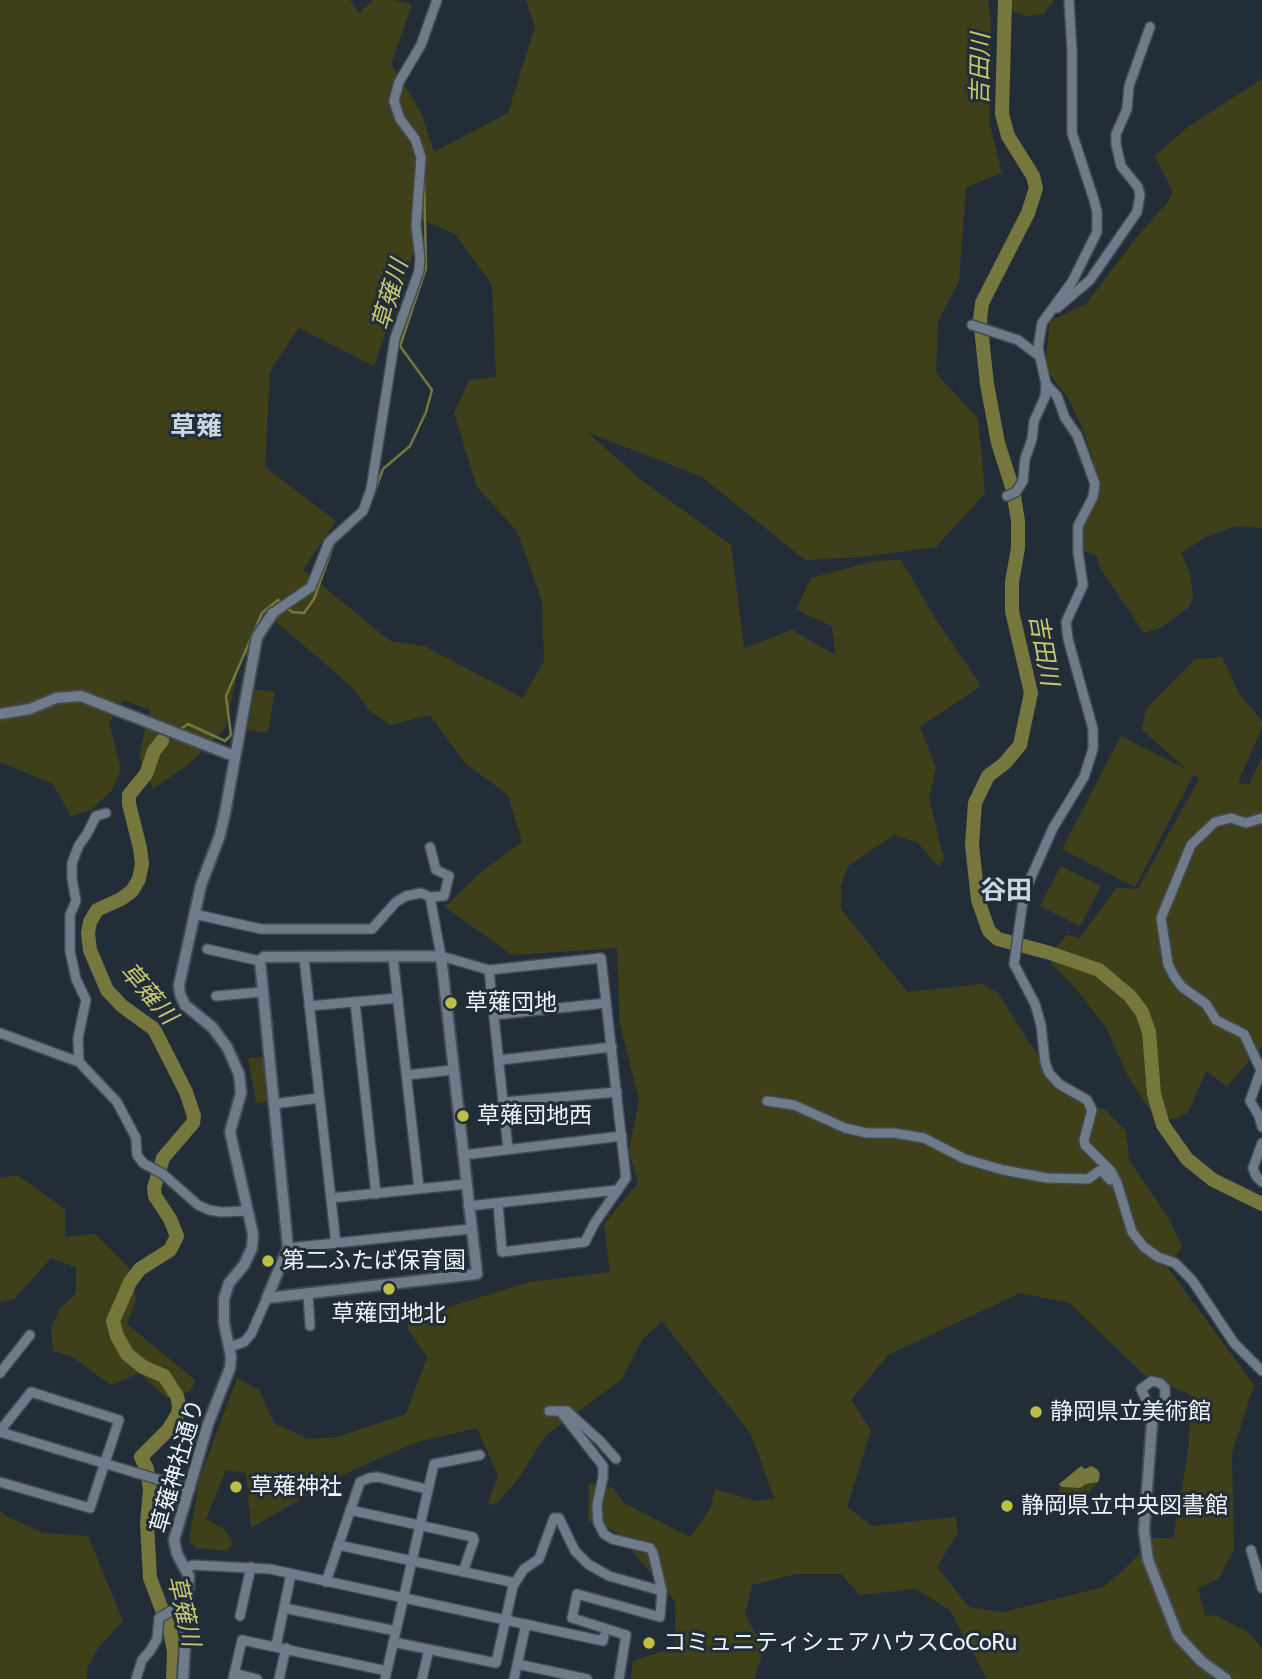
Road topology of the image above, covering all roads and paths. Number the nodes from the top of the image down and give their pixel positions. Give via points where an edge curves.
1 (436, 0) edge
2 (1069, 0) edge
3 (1150, 27) dead end
4 (1051, 311) junction
5 (972, 325) dead end
6 (1038, 356) junction
7 (1046, 384) junction
8 (1007, 496) dead end
9 (273, 613) joint
10 (0, 714) edge
11 (234, 756) junction
12 (106, 813) dead end
13 (1262, 818) edge
14 (430, 847) dead end
15 (430, 897) junction
16 (194, 914) junction
17 (206, 948) dead end
18 (441, 956) junction
19 (393, 957) junction
20 (304, 958) junction
21 (260, 961) junction
22 (489, 970) junction
23 (261, 992) junction
24 (216, 996) dead end
25 (398, 998) junction
26 (355, 1002) junction
27 (606, 1003) junction
28 (309, 1006) junction
29 (494, 1015) junction
30 (0, 1033) edge
31 (612, 1048) junction
32 (500, 1060) junction
33 (79, 1062) junction
34 (453, 1070) junction
35 (407, 1075) junction
36 (617, 1092) junction
37 (320, 1098) junction
38 (767, 1101) dead end
39 (503, 1102) junction
40 (273, 1104) junction
41 (1262, 1127) edge
42 (622, 1136) junction
43 (1262, 1143) edge
44 (508, 1149) junction
45 (463, 1155) junction
46 (1262, 1182) edge
47 (1118, 1183) junction
48 (466, 1184) junction
49 (419, 1188) junction
50 (618, 1190) junction
51 (376, 1194) junction
52 (331, 1198) junction
53 (498, 1203) junction
54 (468, 1206) junction
55 (247, 1211) junction
56 (470, 1229) junction
57 (336, 1244) junction
58 (288, 1248) junction
59 (308, 1294) junction
60 (267, 1298) junction
61 (310, 1326) dead end
62 (30, 1335) dead end
63 (230, 1347) junction
64 (1262, 1371) edge
65 (0, 1373) edge
66 (549, 1411) dead end
67 (561, 1412) junction
68 (1153, 1420) dead end
69 (0, 1432) edge
70 (480, 1455) dead end
71 (616, 1459) dead end
72 (105, 1464) junction
73 (0, 1482) edge
74 (190, 1489) junction
75 (426, 1489) junction
76 (350, 1510) junction
77 (420, 1524) junction
78 (338, 1545) junction
79 (1251, 1550) dead end
80 (411, 1562) junction
81 (251, 1567) junction
82 (186, 1569) junction
83 (463, 1572) junction
84 (291, 1574) junction
85 (326, 1582) junction
86 (513, 1586) junction
87 (1262, 1588) edge
88 (662, 1591) junction
89 (403, 1598) junction
90 (284, 1608) junction
91 (187, 1610) junction
92 (240, 1616) dead end
93 (506, 1620) junction
94 (526, 1624) junction
95 (396, 1631) junction
96 (604, 1636) dead end
97 (393, 1642) junction
98 (281, 1647) junction
99 (429, 1649) junction
100 (517, 1664) junction
101 (386, 1675) edge
102 (234, 1676) edge
103 (136, 1679) edge
104 (183, 1679) edge
105 (257, 1679) edge
106 (279, 1679) edge
107 (422, 1679) edge
108 (514, 1679) edge
109 (587, 1679) edge
110 (619, 1679) edge
111 (1226, 1679) edge

1 - 9 street via 421,45 394,100 421,157 416,214 420,258 395,338 369,497 363,511 328,542 311,587
2 - 4 street via 1072,133 1094,200 1097,232 1072,282
3 - 4 street via 1115,144 1121,166 1138,187 1137,212 1090,280
4 - 6 street via 1039,330
5 - 6 street via 1018,340
6 - 7 street
7 - 8 street via 1023,481
7 - 47 street via 1077,435 1095,484 1078,526 1083,585 1066,622 1093,729 1093,749 1089,767 1027,884 1014,964 1035,1004 1049,1073 1087,1100 1092,1116 1085,1144
9 - 11 street via 257,637
10 - 11 street via 81,696
11 - 16 street via 220,835
12 - 33 street via 96,816 72,863 76,901 70,915 70,951 86,1000 78,1038
13 - 41 street via 1246,823 1231,818 1215,822 1191,845 1161,918 1174,976 1206,1004 1216,1020 1244,1034 1261,1070 1250,1101
14 - 15 street via 436,870 449,876 444,896
15 - 16 street via 421,893 406,896 372,929 261,929
15 - 18 street
16 - 55 street, 草薙神社通り via 180,994 185,1005 212,1027 227,1047 239,1074 242,1086 230,1132
17 - 21 street
18 - 19 street
18 - 22 street
18 - 34 street
19 - 20 street
19 - 25 street
20 - 21 street via 264,957
20 - 28 street
21 - 23 street
22 - 27 street via 601,958
22 - 29 street
23 - 24 street
23 - 40 street
25 - 26 street
25 - 35 street
26 - 28 street
26 - 51 street
27 - 29 street
27 - 31 street
28 - 37 street
29 - 32 street
30 - 33 street
31 - 32 street
31 - 36 street
32 - 39 street
33 - 55 street via 117,1102 144,1163 198,1205 209,1210
34 - 35 street
34 - 45 street
35 - 49 street
36 - 39 street
36 - 42 street
37 - 40 street
37 - 52 street
38 - 47 street via 794,1105 845,1128 924,1138 965,1159 1003,1170 1088,1179 1098,1171
39 - 44 street
40 - 58 street
42 - 44 street
42 - 50 street via 626,1178
43 - 46 street via 1253,1168
44 - 45 street
45 - 48 street
47 - 64 street via 1132,1232 1144,1247 1175,1262 1192,1280 1234,1343
48 - 49 street
48 - 54 street
49 - 51 street
50 - 53 street
50 - 53 street via 585,1242 502,1252
51 - 52 street
52 - 57 street
53 - 54 street
54 - 56 street
55 - 63 street, 草薙神社通り via 252,1248 224,1299
56 - 57 street
56 - 59 street via 477,1275
57 - 58 street
58 - 60 street
59 - 60 street
59 - 61 street
60 - 63 street via 251,1334
62 - 65 street
63 - 74 street, 草薙神社通り via 230,1368
66 - 67 street
67 - 71 street via 567,1411
67 - 88 street via 603,1466 597,1505 604,1534 650,1548
68 - 111 street via 1143,1530 1147,1560 1178,1636
69 - 72 street
69 - 72 street via 32,1392 119,1420
70 - 75 street via 434,1464
72 - 73 street via 90,1508
72 - 74 street
74 - 82 street, 草薙神社通り via 174,1540
75 - 76 street via 369,1478 360,1482
75 - 77 street
76 - 77 street
76 - 78 street
77 - 80 street
77 - 83 street via 472,1537
78 - 80 street
78 - 85 street
79 - 87 street
80 - 83 street
80 - 89 street
81 - 82 street via 193,1565
81 - 84 street
81 - 92 street
82 - 91 street, 草薙神社通り
83 - 86 street
84 - 85 street
84 - 90 street
85 - 89 street
86 - 88 street via 524,1569 539,1559 554,1518 559,1518 575,1551 588,1564 609,1576
86 - 93 street
88 - 110 street via 660,1617 578,1594 572,1618 626,1635
89 - 93 street
89 - 95 street
90 - 95 street
90 - 98 street
91 - 103 street via 159,1618 157,1639 142,1660
91 - 104 street, 草薙神社通り
93 - 94 street
93 - 99 street via 496,1663
94 - 96 street via 603,1641
94 - 100 street
95 - 97 street
97 - 99 street
97 - 101 street
98 - 101 street
98 - 102 street via 242,1640
98 - 106 street
99 - 107 street
100 - 108 street
100 - 109 street
102 - 105 street

